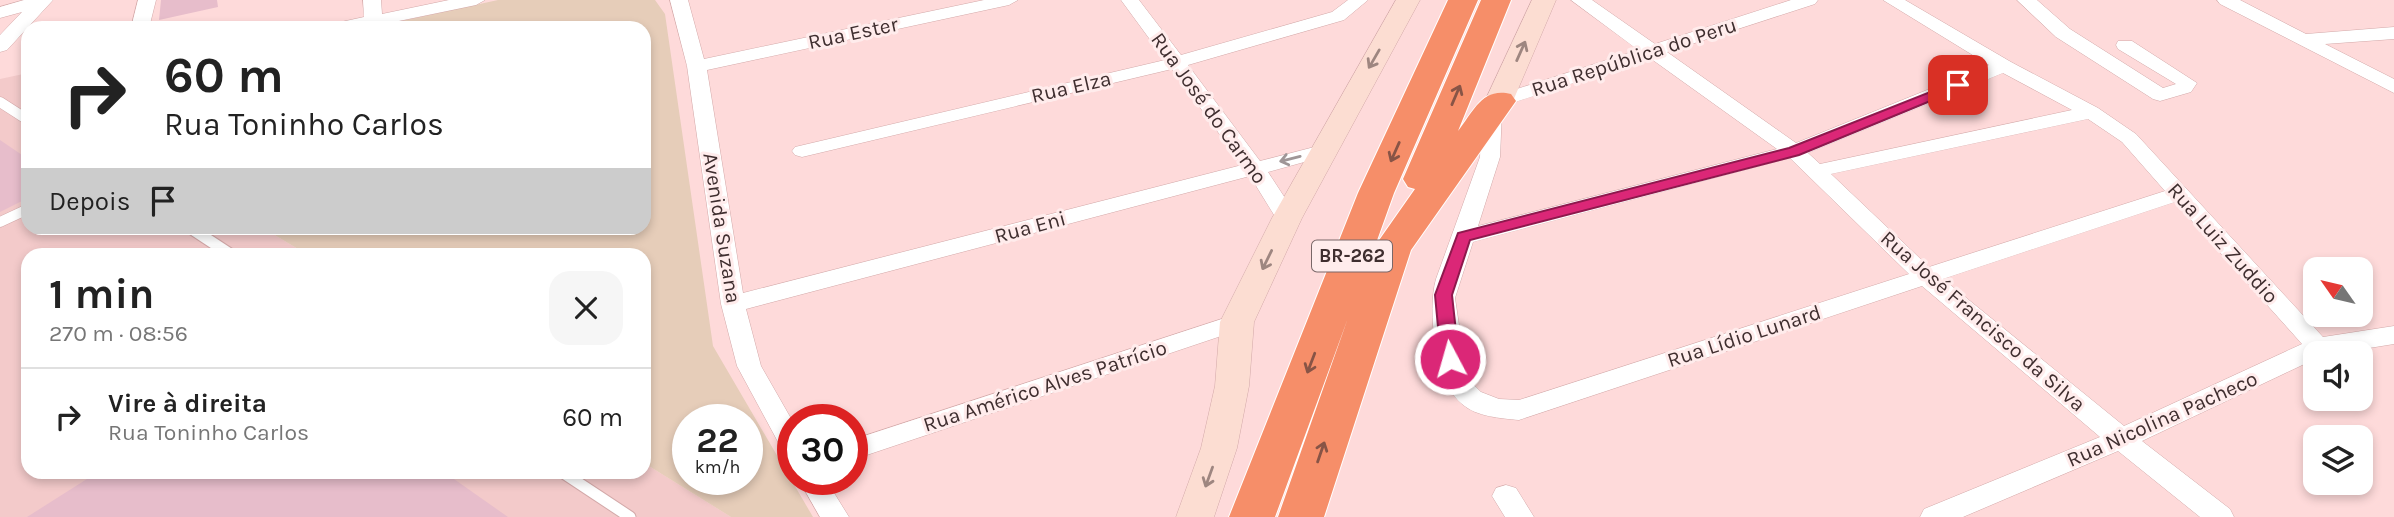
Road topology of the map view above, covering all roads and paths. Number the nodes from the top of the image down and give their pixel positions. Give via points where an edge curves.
1 (44, 0) edge
2 (147, 0) edge
3 (372, 0) edge
4 (476, 0) edge
5 (679, 0) edge
6 (1009, 0) edge
7 (1130, 0) edge
8 (1359, 0) edge
9 (1408, 0) edge
10 (1463, 0) edge
11 (1496, 0) edge
12 (1544, 0) edge
13 (1580, 0) edge
14 (1809, 0) edge
15 (1892, 0) edge
16 (2026, 0) edge
17 (2226, 0) edge
18 (0, 13) edge
19 (24, 21) edge
20 (142, 21) edge
21 (373, 21) joint
22 (21, 24) edge
23 (2394, 33) edge
24 (2302, 40) junction
25 (2125, 45) dead end
26 (0, 46) edge
27 (1654, 52) junction
28 (1175, 63) junction
29 (697, 66) junction
30 (2004, 66) junction
31 (2394, 88) edge
32 (0, 102) edge
33 (1495, 106) junction
34 (2091, 112) junction
35 (21, 116) edge
36 (1326, 150) junction
37 (802, 151) dead end
38 (1794, 152) junction
39 (1255, 168) junction
40 (1817, 171) junction
41 (2180, 194) junction
42 (21, 212) edge
43 (1287, 218) junction
44 (0, 222) edge
45 (201, 235) edge
46 (1470, 236) junction
47 (221, 248) edge
48 (1392, 249) junction
49 (1925, 276) junction
50 (733, 304) junction
51 (1237, 322) junction
52 (2394, 335) edge
53 (2313, 341) edge
54 (2356, 341) edge
55 (2303, 354) edge
56 (777, 417) edge
57 (2121, 439) junction
58 (868, 445) edge
59 (573, 479) edge
60 (821, 495) edge
61 (630, 517) edge
62 (835, 517) edge
63 (1195, 517) edge
64 (1252, 517) edge
65 (1301, 517) edge
66 (1934, 517) edge
67 (2220, 517) edge

1 - 18 street
1 - 19 street
2 - 20 street
3 - 21 street
4 - 21 street
5 - 29 street, Avenida Suzana
6 - 29 street, Rua Ester
7 - 28 street, Rua José do Carmo
8 - 28 street, Rua Elza via 1338,16
9 -> 36 main road
10 -> 64 highway, BR-262 via 1376,193
48 -> 11 highway, BR-262
33 -> 12 main road
13 - 27 street, Rua José Francisco da Silva
14 - 27 street, Rua República do Peru
15 - 30 street, Rua Luiz Zuddio
16 - 25 street via 2063,33 2160,95 2184,88 2187,83
17 - 24 street
22 - 26 street
23 - 24 street
24 - 31 street
27 - 33 street, Rua República do Peru
27 - 38 street, Rua José Francisco da Silva
28 - 37 street, Rua Elza
28 - 39 street, Rua José do Carmo
29 - 50 street, Avenida Suzana
30 - 34 street, Rua Luiz Zuddio
30 - 38 street
32 - 35 lane
33 - 46 street, Rua Lídio Lunard via 1490,157
33 - 48 highway
34 - 40 street
34 - 41 street, Rua Luiz Zuddio via 2129,138
36 -> 39 street, Rua Eni
36 - 43 main road
38 - 40 street, Rua José Francisco da Silva
38 - 46 street
39 - 43 street, Rua José do Carmo
39 - 50 street, Rua Eni
40 - 49 street, Rua José Francisco da Silva
41 - 49 street, Rua Lídio Lunard
41 - 53 street, Rua Luiz Zuddio
42 - 44 lane
43 -> 51 main road
45 - 47 lane
46 - 49 street, Rua Lídio Lunard via 1443,295 1450,359 1459,387 1493,410 1519,410
65 -> 48 highway, BR-262
49 - 57 street, Rua José Francisco da Silva
50 - 56 street, Avenida Suzana via 749,366
51 - 58 street, Rua Américo Alves Patrício
51 -> 63 main road via 1232,386 1219,448
52 - 54 street, Rua Nicolina Pacheco
55 - 57 street, Rua Nicolina Pacheco
57 - 66 street, Rua Nicolina Pacheco
57 - 67 street, Rua José Francisco da Silva
59 - 61 lane
60 - 62 street

